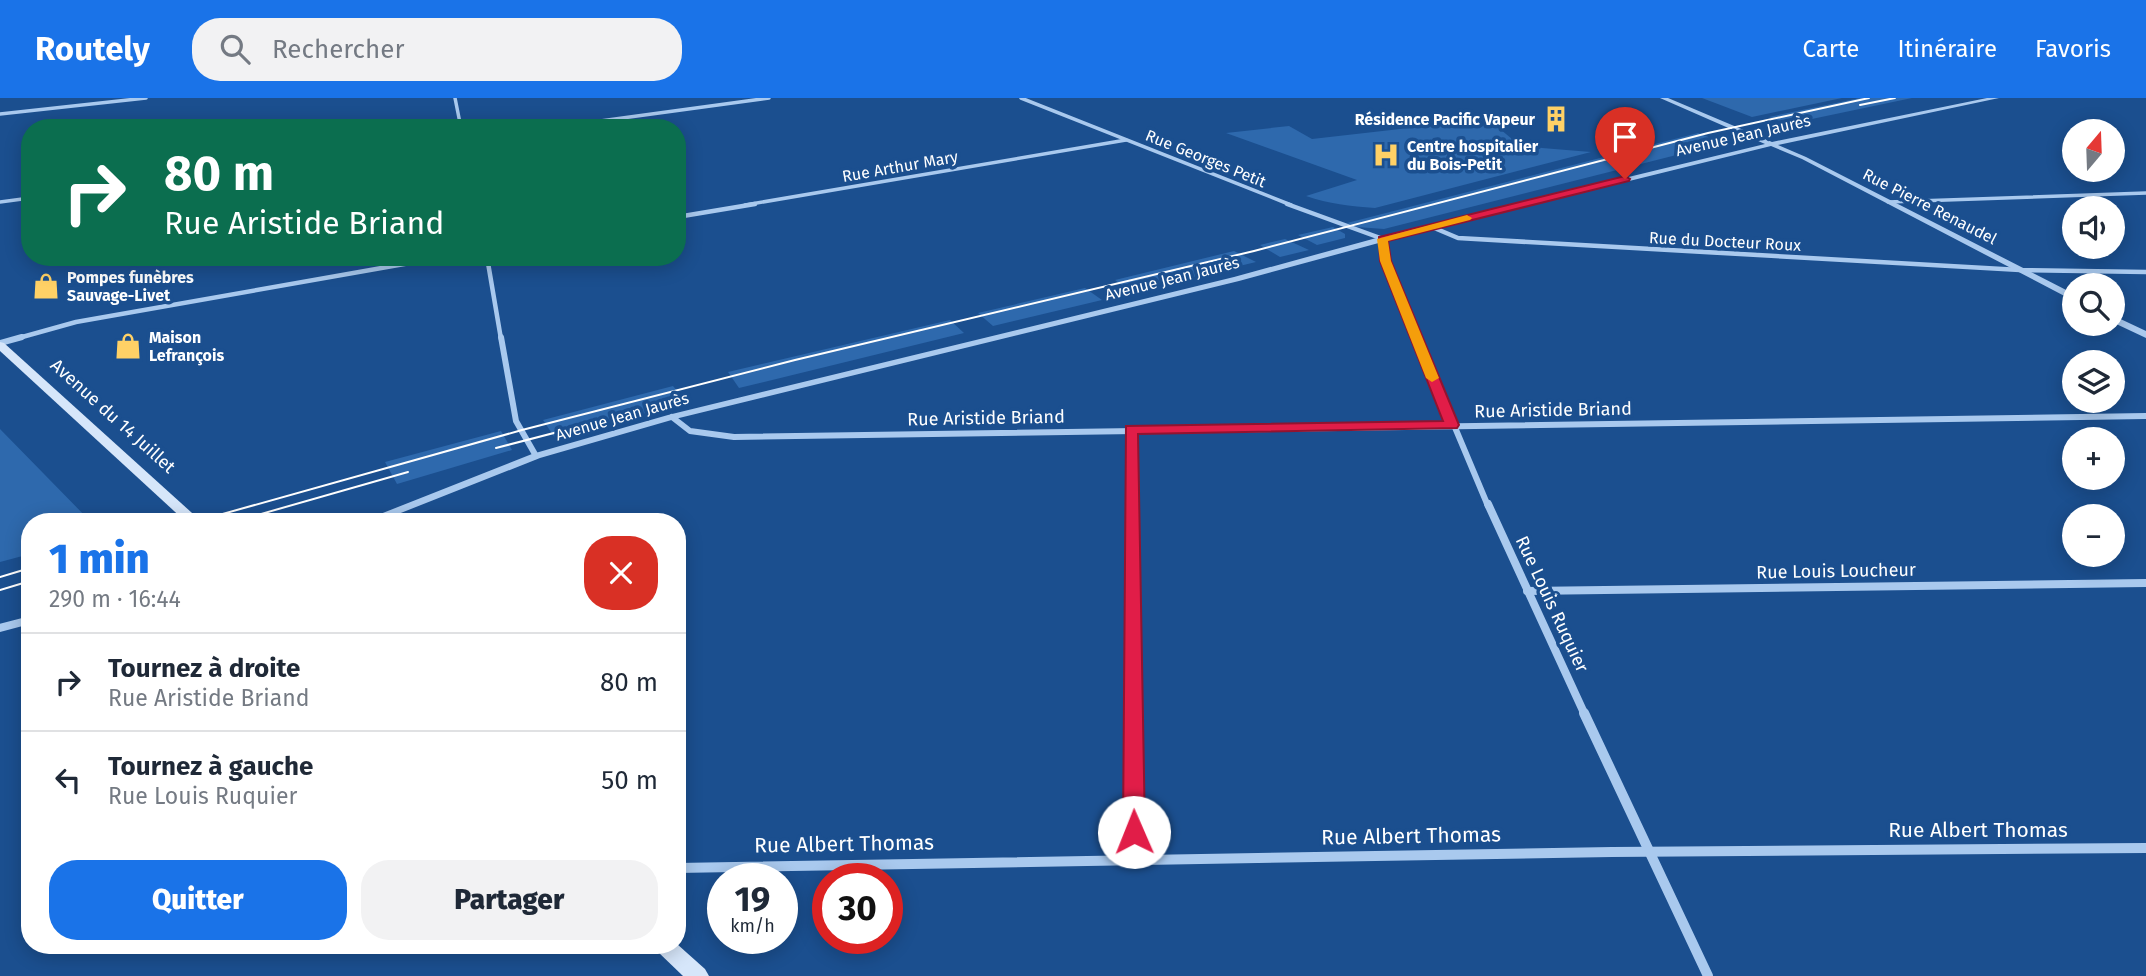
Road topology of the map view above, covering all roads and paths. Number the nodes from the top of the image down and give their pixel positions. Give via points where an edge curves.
1 (146, 98) edge
2 (455, 98) edge
3 (769, 98) edge
4 (1021, 98) edge
5 (1663, 98) edge
6 (1996, 98) edge
7 (0, 114) edge
8 (459, 119) edge
9 (615, 119) edge
10 (1127, 140) junction
11 (1772, 143) junction
12 (2146, 193) edge
13 (21, 199) edge
14 (0, 202) edge
15 (1888, 202) junction
16 (686, 215) edge
17 (1432, 227) junction
18 (1383, 239) junction
19 (393, 266) edge
20 (489, 266) edge
21 (2020, 270) junction
22 (2146, 272) edge
23 (2062, 292) edge
24 (2125, 324) edge
25 (2146, 335) edge
26 (0, 344) edge
27 (2146, 416) edge
28 (672, 417) junction
29 (1452, 425) junction
30 (1131, 429) junction
31 (536, 456) junction
32 (185, 513) edge
33 (389, 513) edge
34 (2146, 583) edge
35 (1527, 591) junction
36 (21, 622) edge
37 (0, 628) edge
38 (2146, 848) edge
39 (1653, 852) junction
40 (1134, 859) junction
41 (686, 868) edge
42 (674, 954) edge
43 (698, 976) edge
44 (1708, 976) edge

1 - 7 street
2 - 8 street
3 - 9 street
4 - 10 street, Rue Georges Petit
5 - 11 street, Rue Pierre Renaudel
6 - 11 street, Avenue Jean Jaurès
10 - 16 street, Rue Arthur Mary
10 - 18 street, Rue Georges Petit
11 - 15 street, Rue Pierre Renaudel
11 - 17 street, Avenue Jean Jaurès
12 - 15 street
13 - 14 street
15 - 21 street, Rue Pierre Renaudel
17 - 18 street, Avenue Jean Jaurès
17 - 21 street, Rue du Docteur Roux via 1458,238
18 - 28 street, Avenue Jean Jaurès
18 - 29 street, Rue Louis Ruquier via 1386,261
19 - 26 street via 76,322
20 - 31 street via 515,416
21 - 22 street, Rue du Docteur Roux
21 - 23 street, Rue Pierre Renaudel
24 - 25 street
26 - 32 main road, Avenue du 14 Juillet
27 - 29 street, Rue Aristide Briand
28 - 30 street, Rue Aristide Briand via 690,431 733,437
28 - 31 street, Avenue Jean Jaurès
29 - 30 street, Rue Aristide Briand
29 - 35 street, Rue Louis Ruquier
30 - 40 street
31 - 33 street, Avenue Jean Jaurès
34 - 35 street, Rue Louis Loucheur
35 - 39 street, Rue Louis Ruquier
36 - 37 street
38 - 39 street, Rue Albert Thomas
39 - 40 street, Rue Albert Thomas
39 - 44 street, Rue Louis Ruquier
40 - 41 street, Rue Albert Thomas
42 - 43 main road

